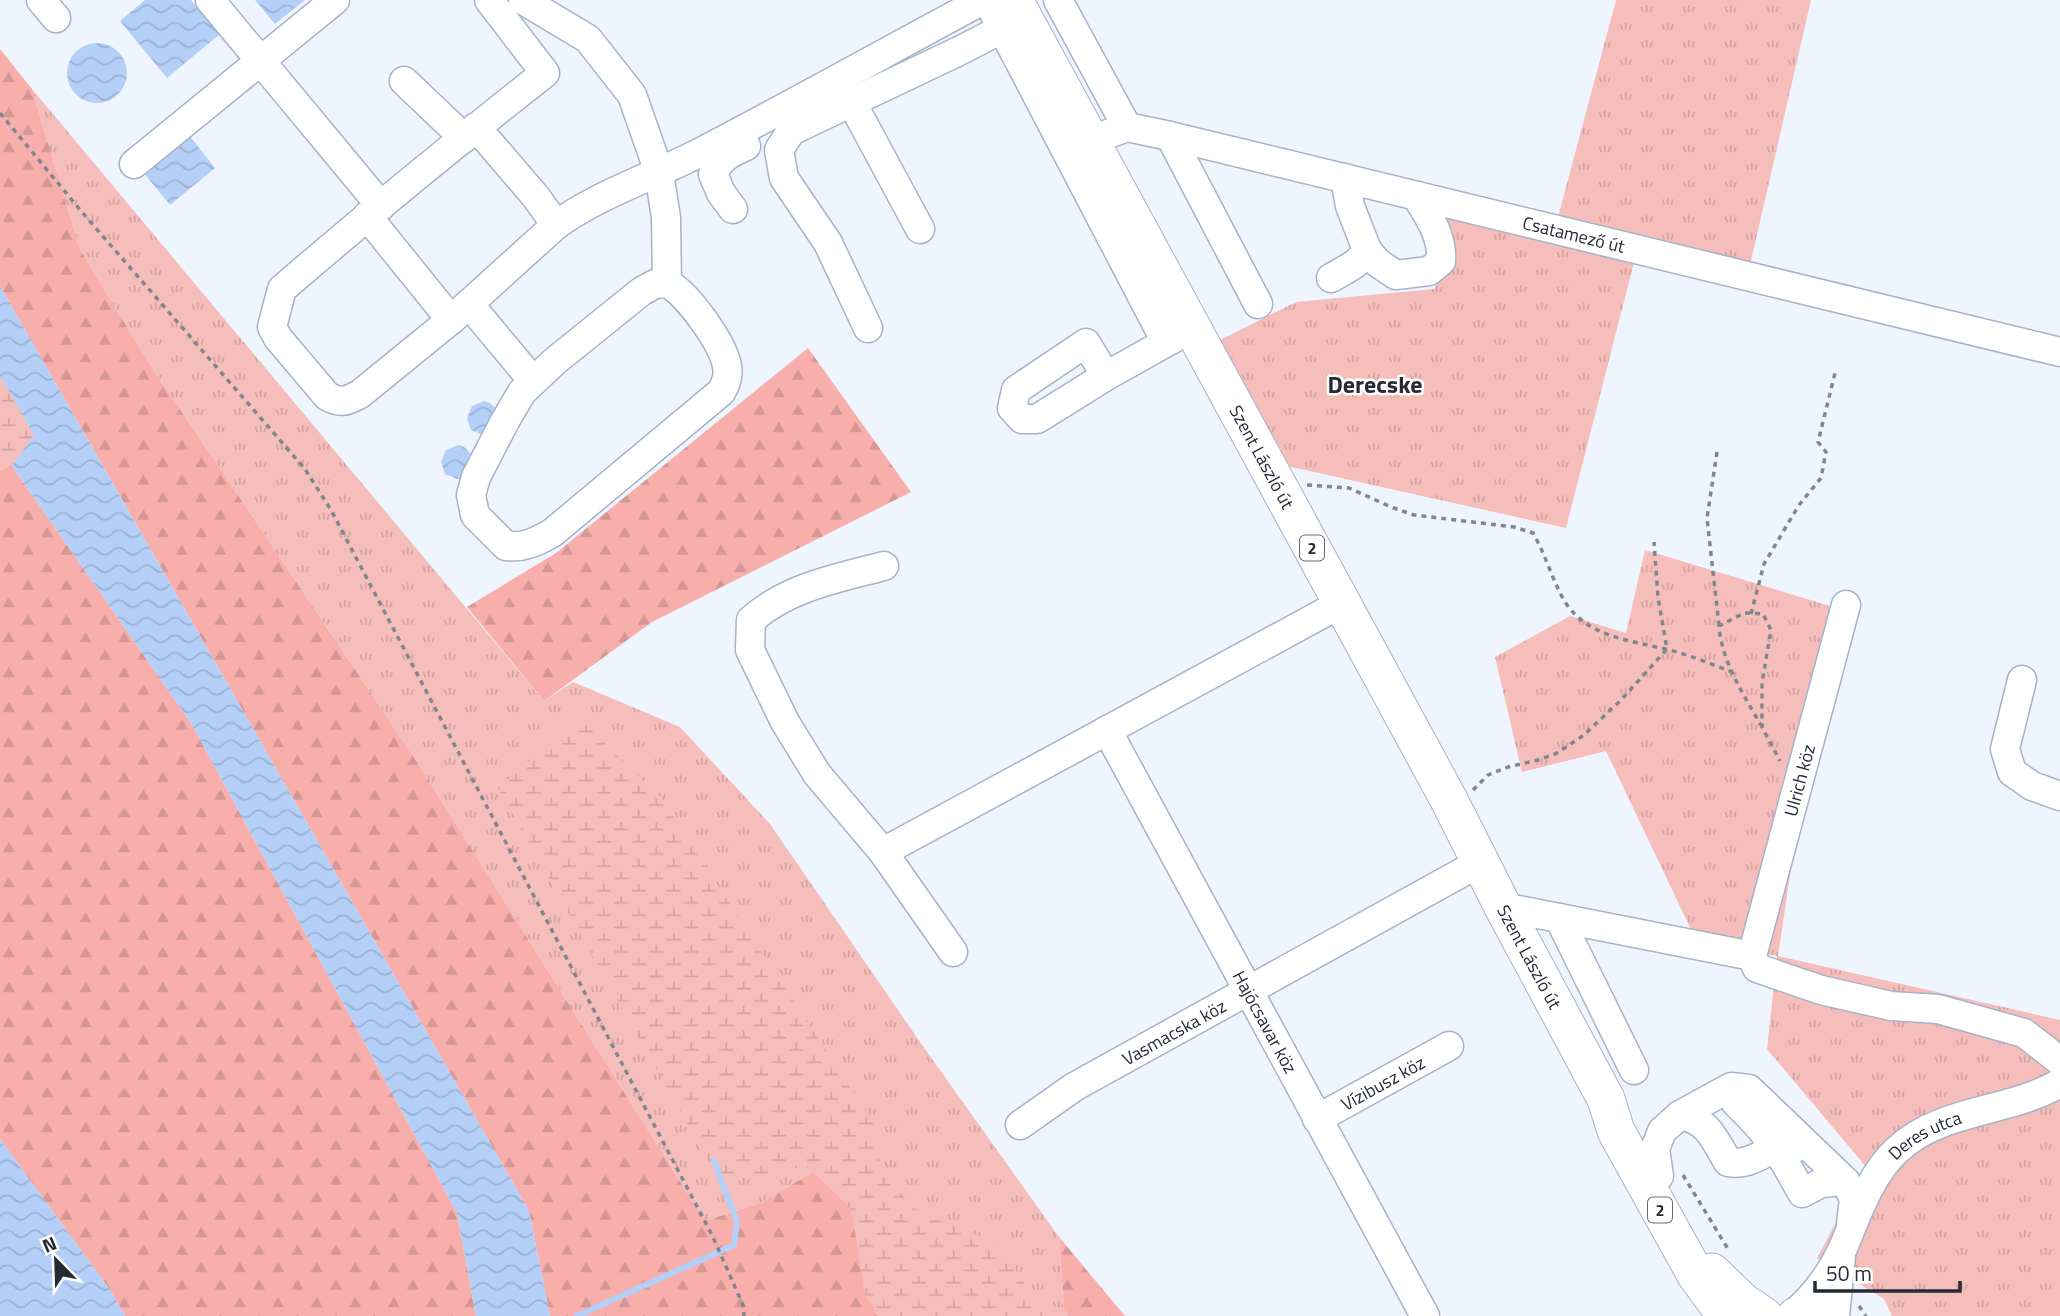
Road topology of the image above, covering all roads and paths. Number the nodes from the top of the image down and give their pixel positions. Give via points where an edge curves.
1 (210, 0) edge
2 (335, 0) edge
3 (489, 0) edge
4 (523, 0) edge
5 (985, 0) edge
6 (1058, 0) edge
7 (1012, 14) edge
8 (260, 59) junction
9 (404, 81) dead end
10 (851, 101) junction
11 (0, 113) edge
12 (1127, 127) junction
13 (791, 131) junction
14 (470, 132) junction
15 (1170, 136) junction
16 (1089, 141) junction
17 (134, 164) dead end
18 (659, 172) junction
19 (1345, 178) junction
20 (1416, 196) junction
21 (733, 209) dead end
22 (374, 211) junction
23 (556, 225) junction
24 (920, 229) dead end
25 (1367, 250) junction
26 (1331, 278) dead end
27 (667, 283) junction
28 (1258, 304) dead end
29 (460, 312) junction
30 (868, 328) dead end
31 (1179, 335) junction
32 (2060, 352) edge
33 (1836, 369) dead end
34 (1106, 376) dead end
35 (533, 381) junction
36 (1717, 452) dead end
37 (1277, 484) junction
38 (1654, 542) dead end
39 (884, 566) dead end
40 (1342, 603) junction
41 (1846, 605) dead end
42 (1751, 614) junction
43 (1719, 626) junction
44 (1667, 649) junction
45 (1732, 672) junction
46 (2022, 680) dead end
47 (1762, 727) junction
48 (1107, 730) junction
49 (1476, 788) dead end
50 (2060, 796) edge
51 (1794, 799) junction
52 (883, 852) junction
53 (1479, 863) junction
54 (1503, 908) junction
55 (1559, 918) junction
56 (953, 952) dead end
57 (1752, 956) junction
58 (1247, 991) junction
59 (1450, 1046) dead end
60 (2060, 1061) edge
61 (1634, 1070) dead end
62 (2060, 1083) edge
63 (1713, 1097) junction
64 (1606, 1099) junction
65 (1680, 1115) junction
66 (1317, 1119) junction
67 (1020, 1125) dead end
68 (1777, 1147) junction
69 (1823, 1160) junction
70 (1670, 1171) junction
71 (1845, 1181) junction
72 (1846, 1238) junction
73 (1731, 1254) dead end
74 (1829, 1302) edge
75 (744, 1316) edge
76 (1425, 1316) edge
77 (1726, 1316) edge
78 (1764, 1316) edge
79 (1791, 1316) edge
80 (1796, 1316) edge
81 (1835, 1316) edge
82 (1866, 1316) edge

1 - 8 street
2 - 8 street
3 - 14 street via 545,73
4 - 18 street via 589,39 632,95
5 - 7 street
5 - 18 street
6 - 12 street
7 - 10 street
7 - 16 main road, Szent László út / 2
7 - 31 street
8 - 17 street
8 - 22 street
9 - 14 street
10 - 13 street
10 - 24 street
11 - 75 path via 305,469 331,510 712,1235
12 - 15 street, Csatamező út
12 - 16 street
13 - 21 street via 726,155 717,163 713,174
13 - 30 street via 779,150 784,178 828,243
14 - 22 street
14 - 23 street via 536,197
15 - 19 street, Csatamező út
15 - 28 street
16 - 31 main road, Szent László út / 2
18 - 23 street
18 - 27 street via 666,218
19 - 20 street, Csatamező út
19 - 25 street
20 - 25 street via 1436,232 1441,261 1429,271 1396,275
20 - 32 street, Csatamező út
22 - 29 street
22 - 29 street via 282,289 272,327 327,396 344,402 360,394
23 - 29 street
25 - 26 street via 1364,257
27 - 35 street via 642,290
27 - 35 street via 678,288 721,347 728,368 721,392 552,533 535,543 506,546 475,515 471,495 505,421
29 - 35 street
31 - 34 street
31 - 37 main road, Szent László út / 2
33 - 42 path via 1818,442 1826,452 1821,478 1764,564
36 - 43 path via 1707,518
37 - 40 main road, Szent László út / 2
37 - 44 path via 1349,488 1414,515 1533,533 1566,604 1592,629 1626,642
38 - 44 path
39 - 52 street via 811,585 765,607 751,620 750,650 817,774
40 - 48 street
40 - 53 main road, Szent László út / 2
41 - 51 street, Ulrich köz
42 - 43 path
42 - 47 path via 1763,614 1771,630 1762,683
43 - 45 path
44 - 45 path
44 - 49 path via 1584,735 1538,761 1488,775
45 - 47 path
46 - 50 street via 2005,749 2012,772 2032,786
47 - 51 path
48 - 52 street
48 - 58 street, Hajócsavar köz
51 - 57 street, Ulrich köz
52 - 56 street
53 - 54 main road, Szent László út / 2
53 - 58 street, Vasmacska köz
54 - 55 street
54 - 64 main road, Szent László út / 2
55 - 57 street via 1687,955
55 - 61 street
57 - 60 street via 1757,968 1821,990 1891,1006 1938,1009 2024,1033
58 - 66 street, Hajócsavar köz
58 - 67 street, Vasmacska köz via 1074,1087
59 - 66 street, Vízibusz köz
62 - 72 street, Deres utca via 2041,1094 1967,1114 1917,1135 1881,1168
63 - 65 street
63 - 68 street via 1735,1101
63 - 69 street via 1731,1087 1749,1089
64 - 70 main road, 2
64 - 77 main road, 2 via 1616,1131 1696,1276
65 - 68 street via 1696,1118 1707,1128 1728,1161 1743,1164
65 - 70 street via 1662,1131 1655,1149
66 - 76 street, Hajócsavar köz
68 - 69 street via 1806,1151
68 - 71 street via 1802,1193 1821,1183
69 - 71 street
70 - 73 path via 1684,1178
70 - 78 main road, 2 via 1713,1273
71 - 72 street via 1854,1199
72 - 74 street
72 - 79 street, Deres utca via 1809,1301
74 - 80 main road
74 - 81 street
74 - 82 path via 1848,1292

